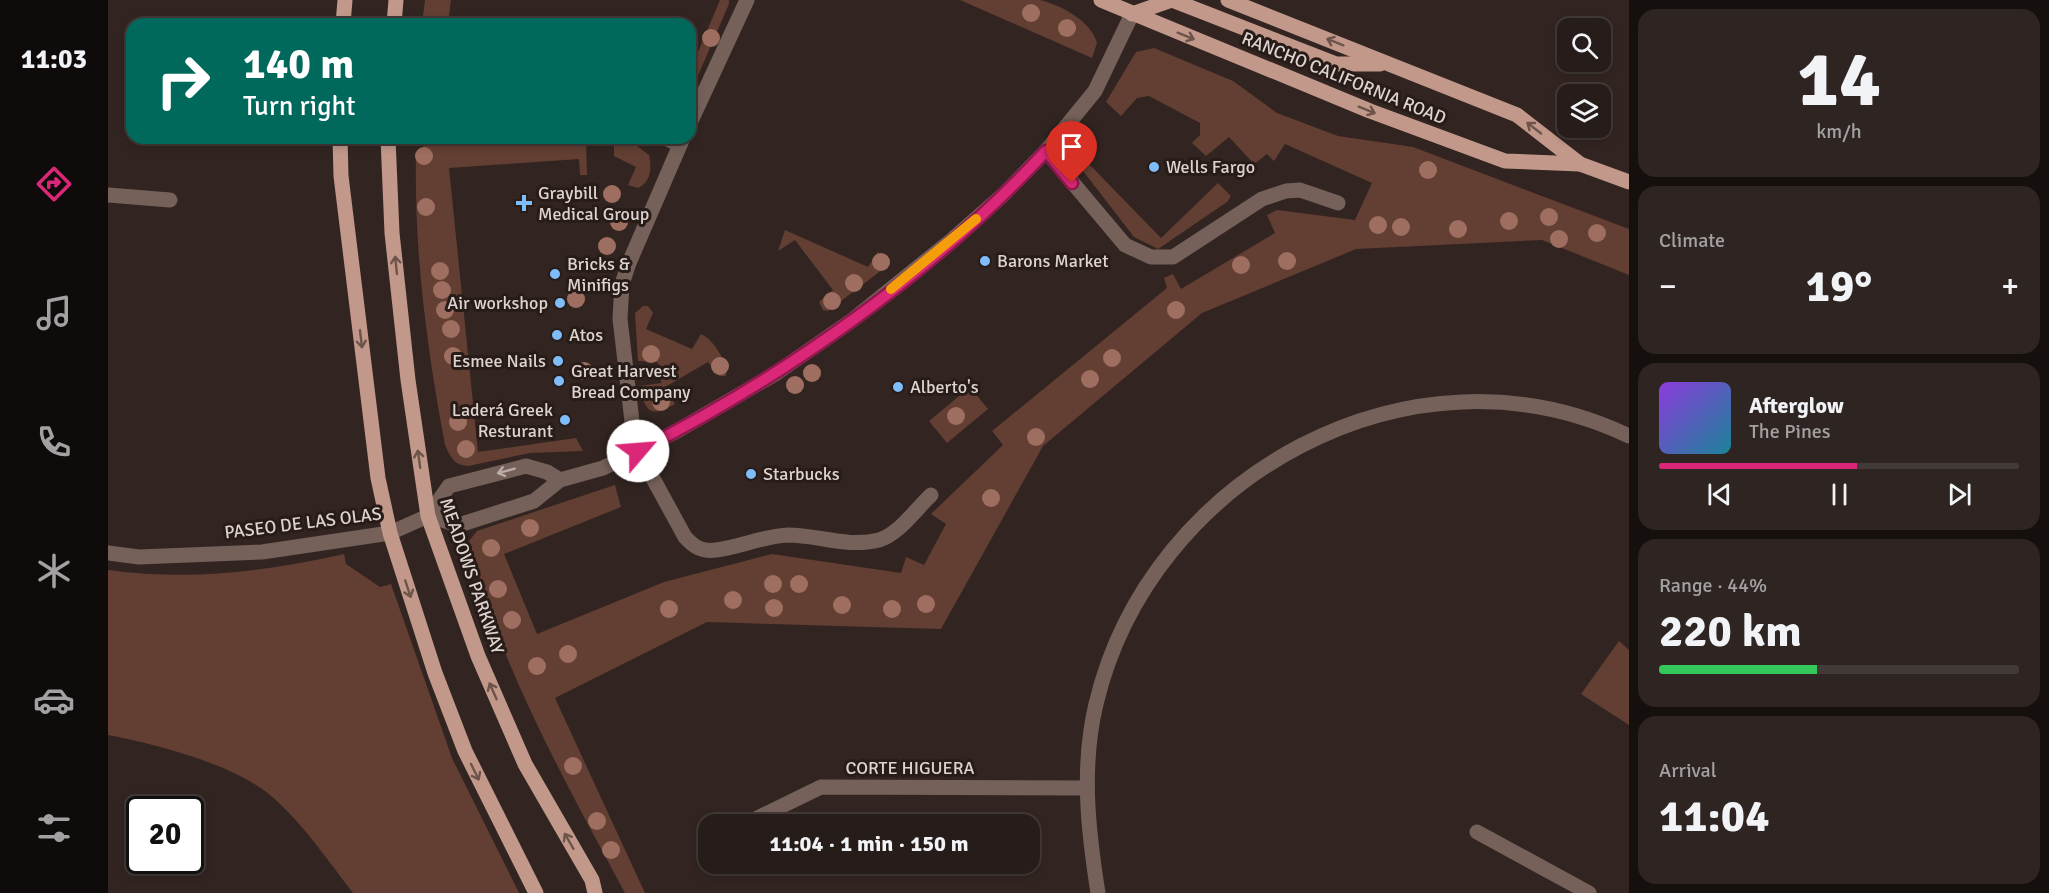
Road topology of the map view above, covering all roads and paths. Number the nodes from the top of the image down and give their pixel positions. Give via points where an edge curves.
1 (345, 0) edge
2 (396, 0) edge
3 (747, 0) edge
4 (1101, 0) edge
5 (1228, 0) edge
6 (1132, 14) junction
7 (344, 18) edge
8 (394, 18) edge
9 (1389, 64) junction
10 (696, 110) edge
11 (340, 144) edge
12 (388, 144) edge
13 (681, 144) edge
14 (1046, 151) junction
15 (1580, 164) junction
16 (1629, 182) edge
17 (108, 195) edge
18 (170, 200) dead end
19 (1338, 203) dead end
20 (1629, 436) edge
21 (638, 451) junction
22 (560, 480) junction
23 (930, 495) dead end
24 (428, 516) junction
25 (390, 533) junction
26 (108, 553) edge
27 (1087, 788) junction
28 (765, 814) edge
29 (1477, 832) dead end
30 (536, 893) edge
31 (595, 893) edge
32 (1098, 893) edge
33 (1590, 893) edge

1 - 7 main road
2 - 8 main road
3 - 10 street
4 - 6 main road, RANCHO CALIFORNIA ROAD
9 -> 5 main road, RANCHO CALIFORNIA ROAD
6 - 9 main road via 1172,0 1336,64
6 - 14 street via 1095,91
6 -> 15 main road, RANCHO CALIFORNIA ROAD via 1505,161
15 -> 9 main road, RANCHO CALIFORNIA ROAD via 1517,115
11 -> 25 main road via 376,467
24 -> 12 main road, MEADOWS PARKWAY via 408,380
13 - 21 street via 622,284 620,319
14 - 19 street via 1125,245 1151,257 1173,257 1263,199 1286,191 1300,190
14 - 21 street via 966,227 851,321 751,389
15 - 16 main road, RANCHO CALIFORNIA ROAD
17 - 18 street
20 - 27 street via 1567,414 1511,404 1457,403 1402,408 1341,426 1283,455 1236,486 1192,525 1153,574 1120,633 1096,702 1088,745
21 - 22 street via 603,468
21 - 23 street via 685,537 694,547 705,551 789,535 840,542 881,539
22 - 24 street via 534,501 459,525
22 -> 24 street via 526,466 449,486
24 - 25 street, PASEO DE LAS OLAS
31 -> 24 main road, MEADOWS PARKWAY via 525,764 478,656
25 - 26 street, PASEO DE LAS OLAS via 262,552 139,557
25 -> 30 main road via 435,674 465,751
27 - 28 street, CORTE HIGUERA via 821,786
27 - 32 street via 1089,837
29 - 33 street

